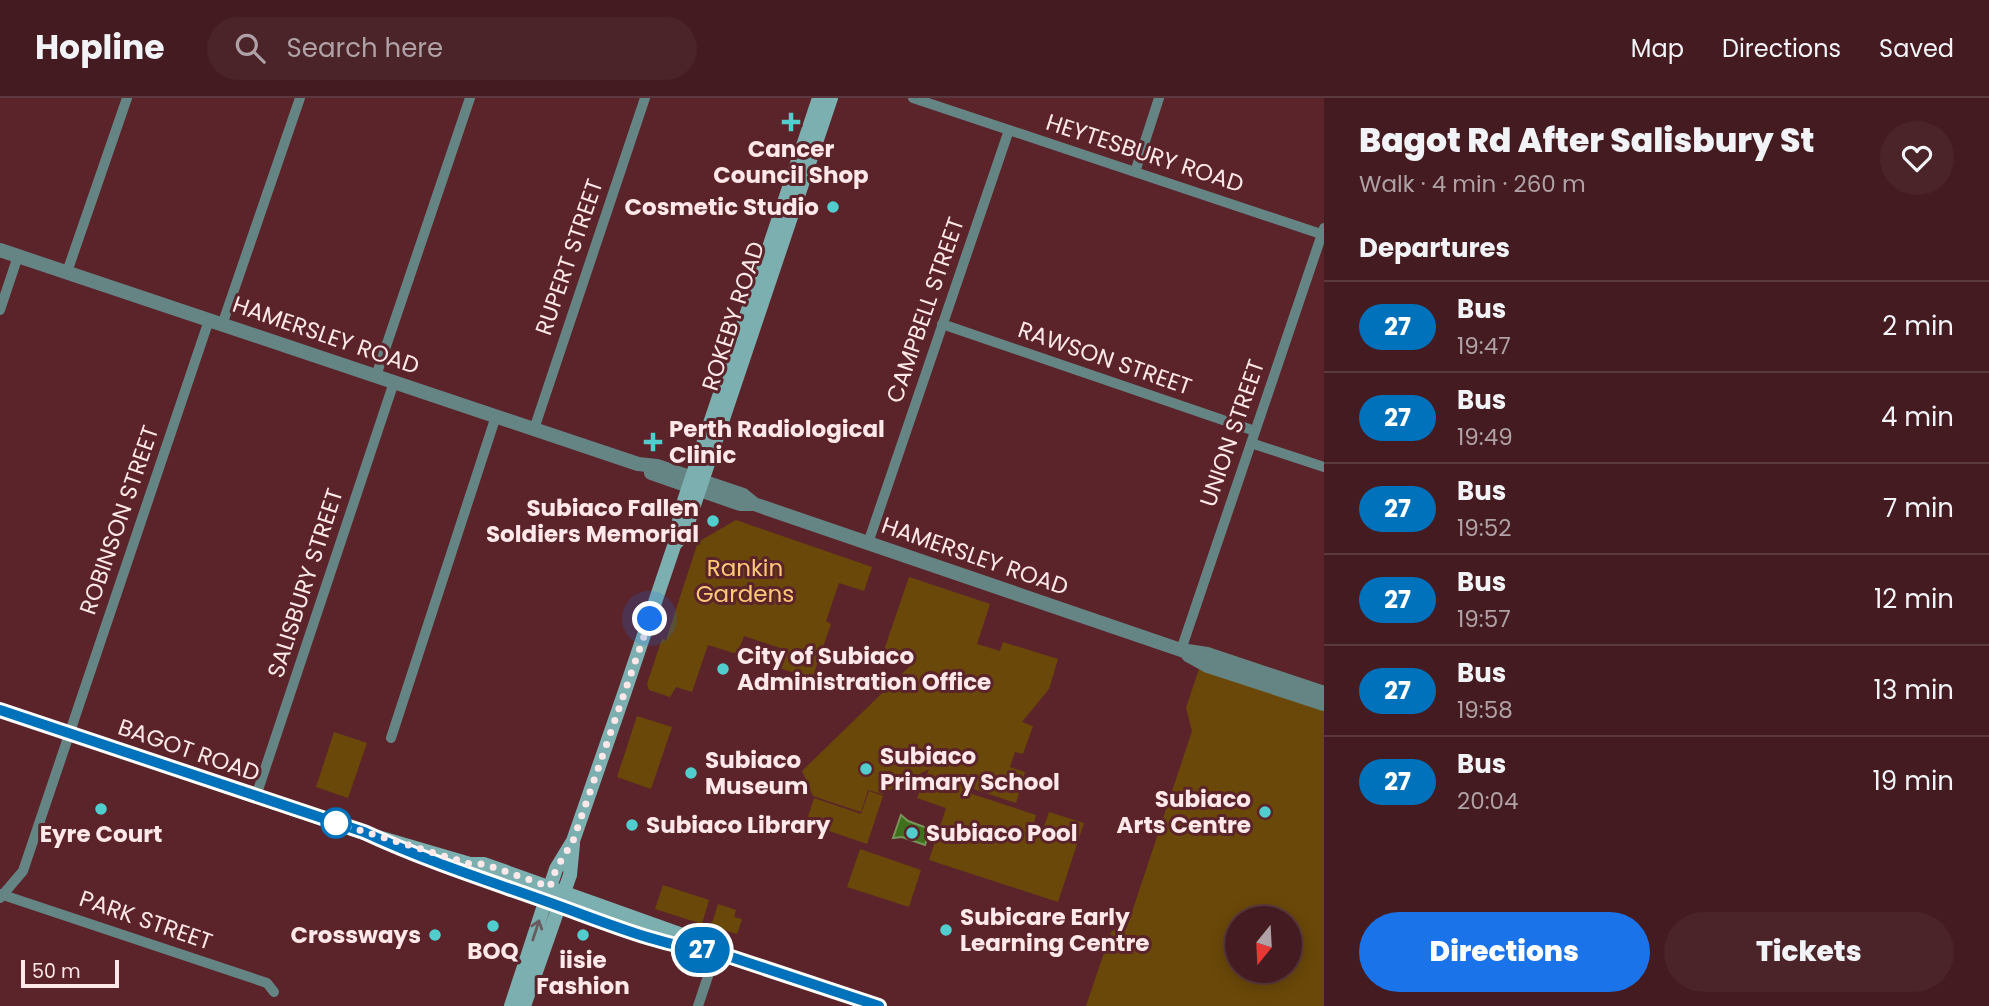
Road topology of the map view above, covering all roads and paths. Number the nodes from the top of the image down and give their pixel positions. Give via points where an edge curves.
1 (127, 98) edge
2 (300, 98) edge
3 (470, 98) edge
4 (645, 98) edge
5 (819, 98) edge
6 (831, 98) edge
7 (913, 98) edge
8 (1159, 98) edge
9 (1009, 130) junction
10 (1135, 172) junction
11 (1323, 233) edge
12 (0, 250) edge
13 (18, 256) junction
14 (67, 272) junction
15 (0, 310) edge
16 (216, 322) junction
17 (942, 324) junction
18 (376, 376) junction
19 (394, 382) junction
20 (496, 416) junction
21 (534, 429) junction
22 (1255, 431) junction
23 (1251, 443) junction
24 (1324, 467) edge
25 (695, 484) junction
26 (867, 543) junction
27 (1181, 650) junction
28 (1324, 693) edge
29 (1324, 704) edge
30 (0, 710) edge
31 (69, 733) junction
32 (391, 738) dead end
33 (256, 796) junction
34 (1, 895) edge
35 (555, 896) junction
36 (716, 952) junction
37 (274, 992) dead end
38 (869, 1004) edge
39 (511, 1006) edge
40 (524, 1006) edge
41 (698, 1006) edge

1 - 14 street
2 - 16 street, ROBINSON STREET
3 - 18 street
4 - 21 street, RUPERT STREET
5 - 25 main road, ROKEBY ROAD
6 - 25 main road, ROKEBY ROAD
7 - 9 street, HEYTESBURY ROAD
8 - 10 street
9 - 10 street, HEYTESBURY ROAD
9 - 17 street, CAMPBELL STREET
10 - 11 street, HEYTESBURY ROAD
11 - 22 street, UNION STREET
12 - 13 street, HAMERSLEY ROAD
13 - 14 street, HAMERSLEY ROAD
13 - 15 street
14 - 16 street, HAMERSLEY ROAD
16 - 18 street, HAMERSLEY ROAD
16 - 31 street, ROBINSON STREET
17 - 22 street, RAWSON STREET
17 - 26 street, CAMPBELL STREET
18 - 19 street, HAMERSLEY ROAD
19 - 20 street, HAMERSLEY ROAD
19 - 33 street, SALISBURY STREET
20 - 21 street, HAMERSLEY ROAD
20 - 32 street
21 - 25 street, HAMERSLEY ROAD via 638,464 654,475
22 - 23 street, UNION STREET
23 - 24 street
23 - 27 street, UNION STREET
25 - 26 street, HAMERSLEY ROAD via 743,495 754,504
25 - 35 main road, ROKEBY ROAD via 676,523 674,546 573,841 556,869
26 - 27 street, HAMERSLEY ROAD
27 - 28 street, HAMERSLEY ROAD via 1207,654
27 - 29 street, HAMERSLEY ROAD via 1208,666
30 - 31 main road, BAGOT ROAD
31 - 33 main road, BAGOT ROAD
31 - 34 street, ROBINSON STREET via 23,871
33 - 35 main road, BAGOT ROAD via 470,864 484,864
34 - 37 street, PARK STREET via 267,983
35 - 36 main road, BAGOT ROAD via 694,939
39 -> 35 main road, ROKEBY ROAD
35 - 40 main road, ROKEBY ROAD
36 - 38 main road, BAGOT ROAD
36 - 41 street

